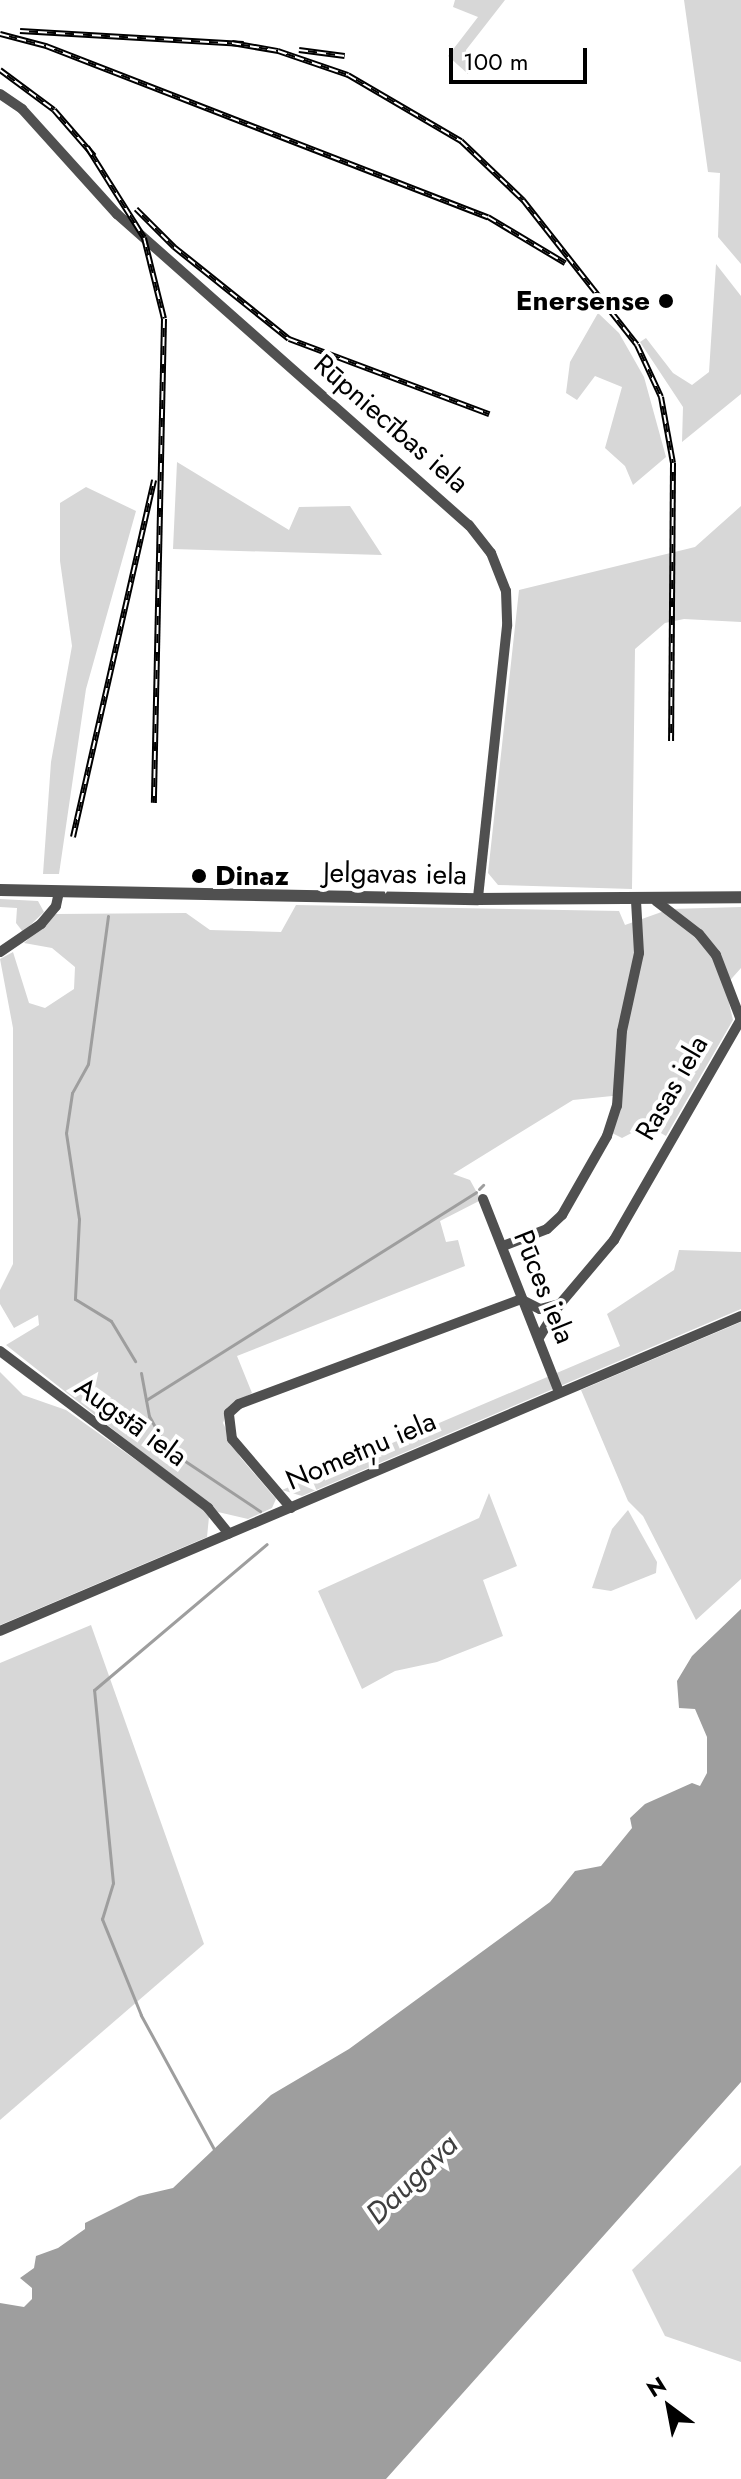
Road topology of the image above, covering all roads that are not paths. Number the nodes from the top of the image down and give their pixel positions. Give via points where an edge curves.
1 (0, 94) edge
2 (0, 890) edge
3 (59, 892) junction
4 (741, 897) edge
5 (478, 899) junction
6 (636, 901) junction
7 (656, 901) junction
8 (0, 952) edge
9 (741, 1019) edge
10 (483, 1199) dead end
11 (503, 1246) junction
12 (521, 1299) junction
13 (560, 1304) junction
14 (741, 1316) edge
15 (539, 1337) junction
16 (0, 1351) edge
17 (559, 1392) junction
18 (291, 1508) junction
19 (229, 1534) junction
20 (0, 1631) edge

1 - 5 street, Rūpniecības iela via 22,109 117,214 469,525 491,553 506,591 507,626
2 - 3 street, Jelgavas iela
3 - 5 street, Jelgavas iela
3 - 8 street via 56,906 41,924
4 - 7 street, Jelgavas iela
5 - 6 street, Jelgavas iela
6 - 7 street, Jelgavas iela
6 - 11 street via 639,953 622,1031 617,1106 607,1136 562,1215 547,1229
7 - 9 street, Rasas iela via 699,934 716,955
9 - 13 street, Rasas iela via 614,1240
10 - 11 street, Pūces iela
11 - 12 street, Pūces iela
12 - 13 street via 540,1309
12 - 15 street, Pūces iela
12 - 18 street via 254,1397 229,1413 232,1439
13 - 15 street, Rasas iela
14 - 17 street, Nometņu iela
15 - 17 street, Pūces iela
16 - 19 street, Augstā iela via 208,1508
17 - 18 street, Nometņu iela
18 - 19 street, Nometņu iela
19 - 20 street, Nometņu iela

